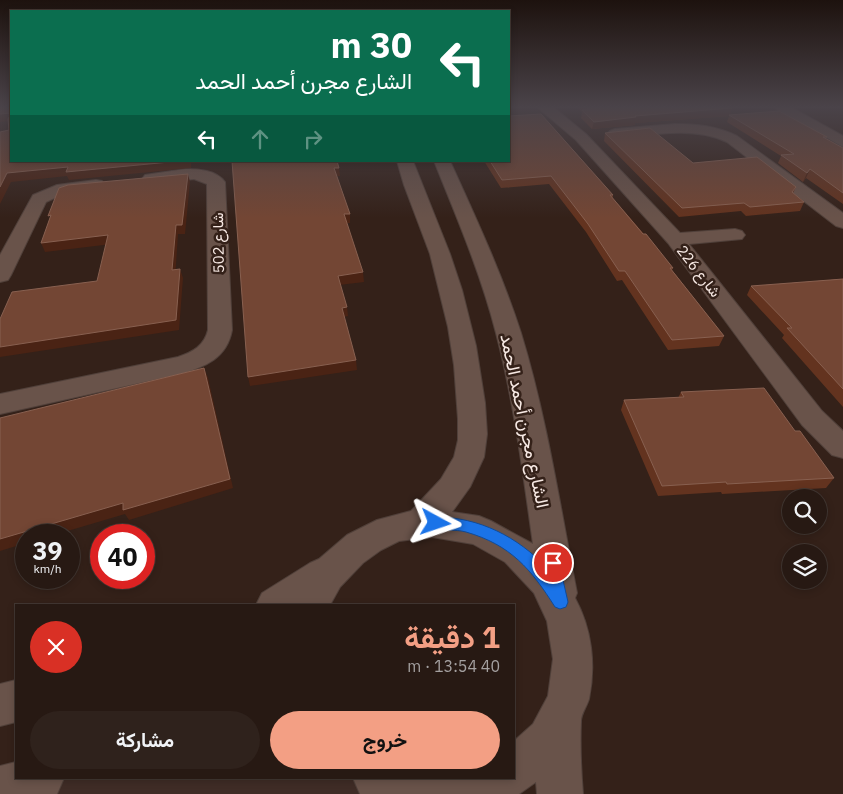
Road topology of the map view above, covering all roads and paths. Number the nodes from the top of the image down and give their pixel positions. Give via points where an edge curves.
1 (588, 143) edge
2 (737, 143) edge
3 (405, 162) edge
4 (442, 162) edge
5 (843, 222) edge
6 (735, 234) dead end
7 (675, 239) junction
8 (0, 275) edge
9 (0, 404) edge
10 (843, 447) edge
11 (420, 523) junction
12 (335, 566) junction
13 (560, 602) junction
14 (278, 604) edge
15 (311, 604) edge
16 (15, 701) edge
17 (0, 705) edge
18 (560, 722) junction
19 (515, 771) edge
20 (37, 779) edge
21 (501, 779) edge
22 (382, 784) edge
23 (0, 789) edge
24 (560, 794) edge

1 - 7 street, شارع 226
2 - 5 street
3 - 11 street via 440,255 458,318 466,357 473,425 472,445 455,485
4 - 13 street, الشارع مجرن أحمد الحمد via 484,258 509,335 522,387
6 - 7 street
7 - 10 street, شارع 226 via 812,418
8 - 9 street, شارع 502 via 42,196 64,188 195,175 209,177 216,182 220,330 214,347 201,358 180,366
11 - 12 street via 389,530 360,544
11 - 13 street via 453,523 486,532 515,548 541,572
12 - 14 street
12 - 15 street
13 - 18 street via 572,640 572,681
16 - 17 street
18 - 19 street via 541,749
18 - 24 street
20 - 23 street
21 - 22 street via 484,787 449,794 414,792

